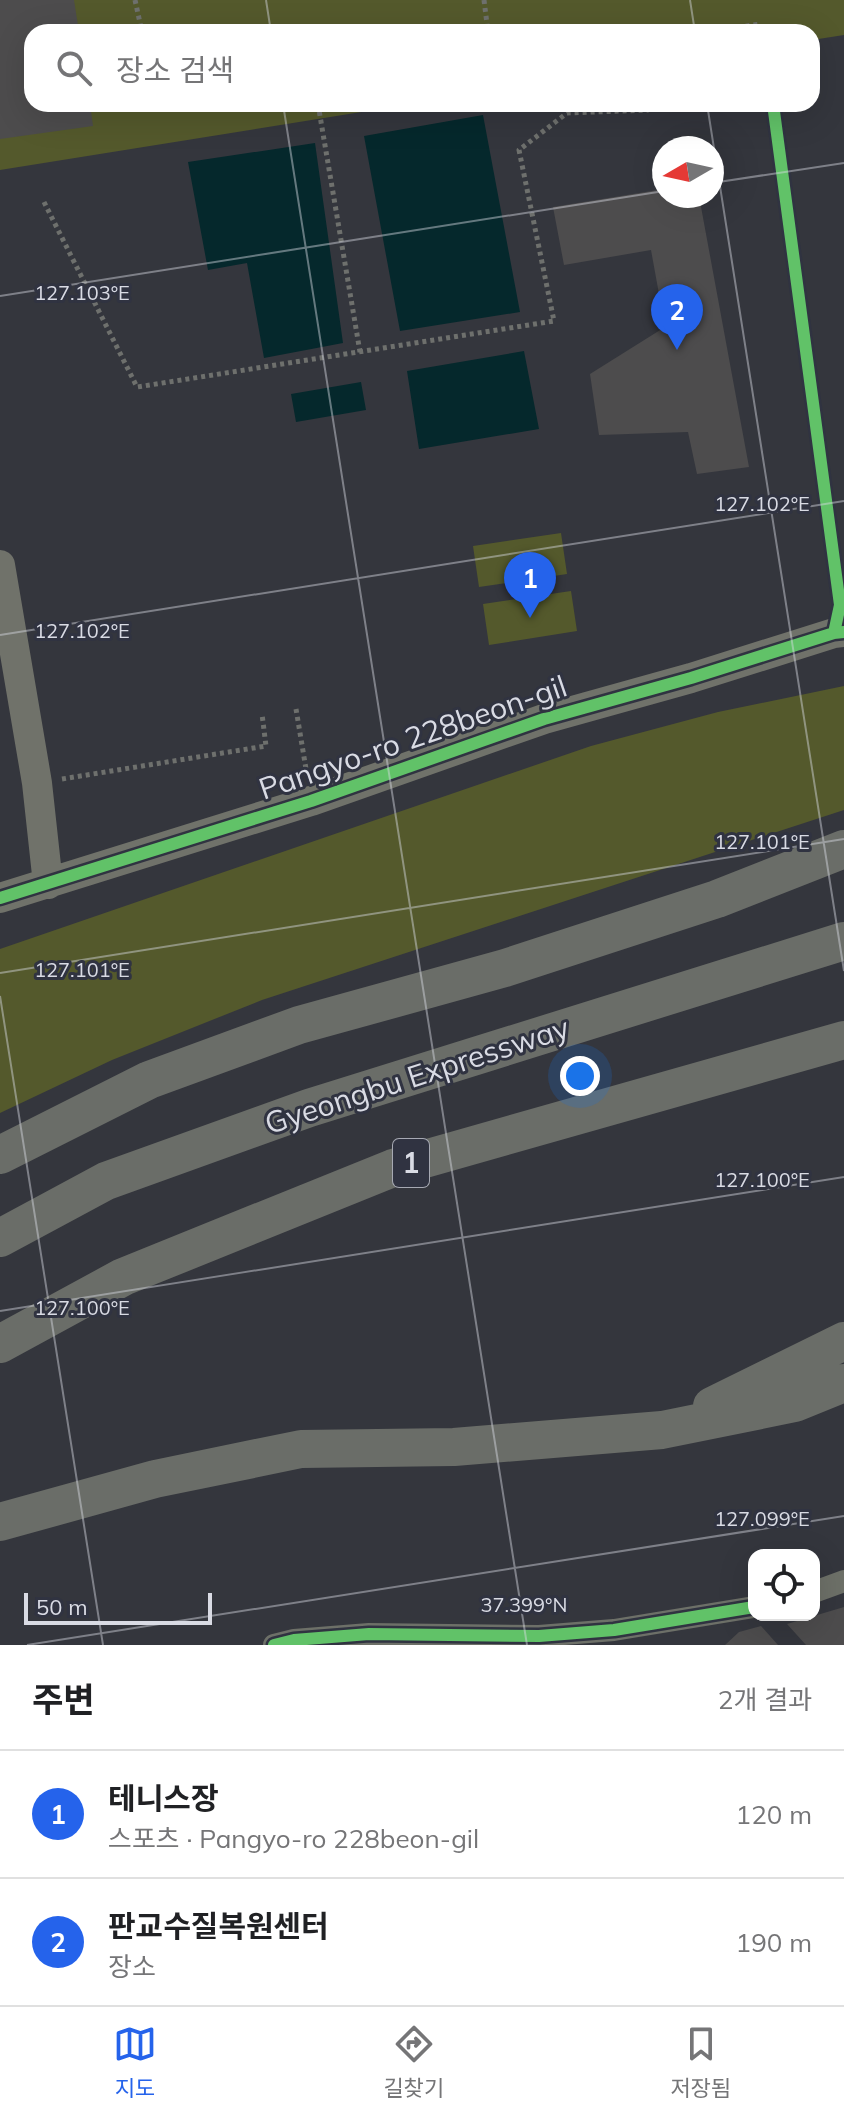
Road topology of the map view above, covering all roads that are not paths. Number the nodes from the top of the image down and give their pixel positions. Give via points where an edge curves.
1 (0, 565) edge
2 (844, 632) edge
3 (844, 849) edge
4 (48, 884) junction
5 (0, 898) edge
6 (844, 941) edge
7 (844, 1040) edge
8 (0, 1155) edge
9 (0, 1238) edge
10 (844, 1341) edge
11 (0, 1344) edge
12 (844, 1383) edge
13 (662, 1430) junction
14 (0, 1522) edge
15 (844, 1581) edge
16 (820, 1590) edge
17 (748, 1608) edge
18 (539, 1640) edge
19 (289, 1643) edge

1 - 4 street via 37,783
2 - 4 street, Pangyo-ro 228beon-gil via 544,719 311,801
3 - 8 highway via 717,899 505,968 299,1025 149,1080
4 - 5 street, Pangyo-ro 228beon-gil
6 - 9 highway, Gyeongbu Expressway via 309,1108 106,1181
7 - 11 highway, 1 via 393,1168 123,1277
10 - 13 highway
12 - 13 highway via 795,1403
13 - 14 highway via 454,1447 301,1449 155,1479
15 - 16 street
17 - 18 street
18 - 19 street via 369,1634

